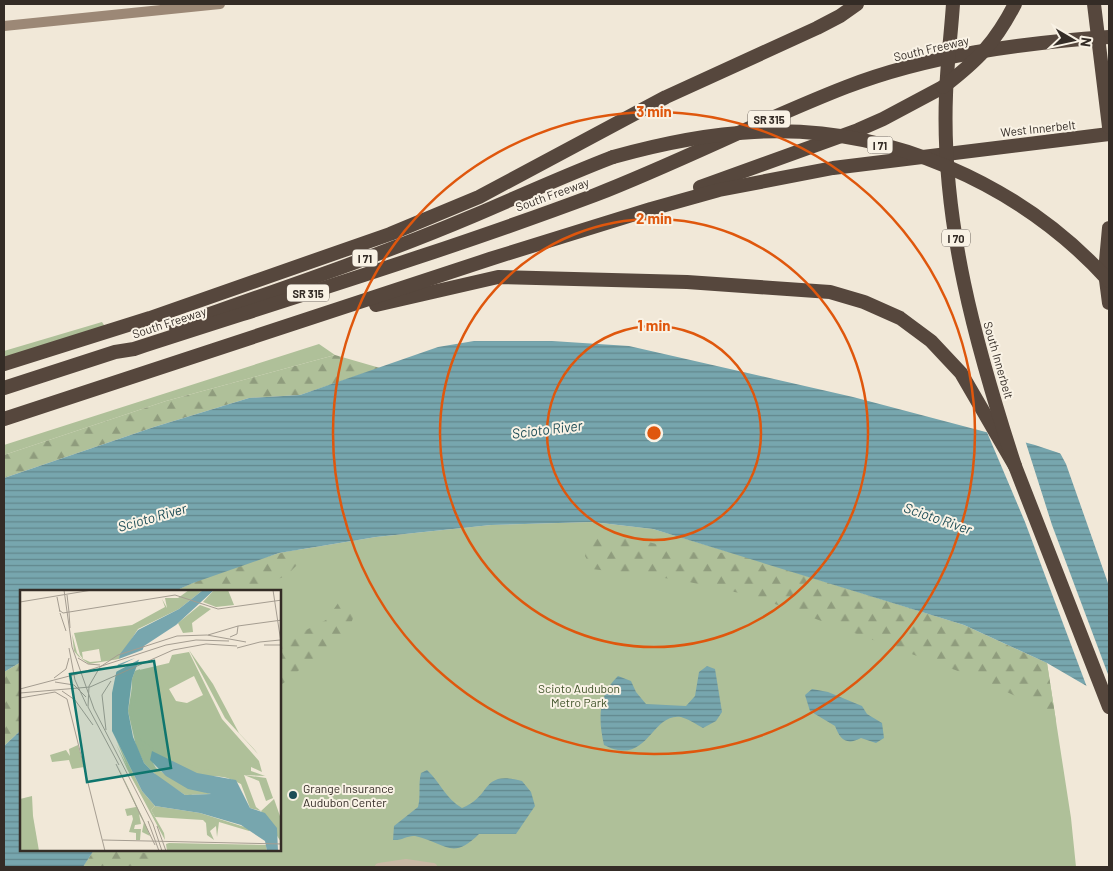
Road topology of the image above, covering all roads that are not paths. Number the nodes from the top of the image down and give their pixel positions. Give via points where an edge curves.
1 (220, 4) edge
2 (857, 4) edge
3 (953, 4) edge
4 (1015, 4) edge
5 (1094, 4) edge
6 (153, 7) edge
7 (4, 26) edge
8 (1109, 37) edge
9 (1109, 127) edge
10 (1109, 134) edge
11 (613, 220) junction
12 (1109, 228) edge
13 (1109, 281) edge
14 (1109, 303) edge
15 (257, 336) junction
16 (115, 352) junction
17 (4, 364) edge
18 (4, 388) edge
19 (4, 419) edge
20 (1015, 466) junction
21 (1109, 707) edge
22 (379, 867) edge
23 (433, 867) edge

1 - 6 main road
2 - 17 highway via 840,16 658,101 478,196 390,234 150,318
3 - 20 highway, South Innerbelt / I 70, bridge via 946,95 949,187 958,255 975,336
4 - 11 highway, bridge via 1001,31 986,50 942,87 883,119
5 - 9 highway, bridge
6 - 7 main road
8 - 16 highway, South Freeway / SR 315 via 1049,41 948,58 848,86 653,171 554,210 144,346
10 - 11 highway, West Innerbelt / SR 315 via 833,168 711,192
11 - 15 highway, SR 315
12 - 14 highway via 1105,272
13 - 16 highway, I 71, bridge via 1058,233 1013,201 964,174 899,150 848,138 756,131 688,139 613,157 315,278 132,341
15 - 19 highway
15 - 20 highway, bridge via 498,277 677,282 830,292 882,309 917,329 961,373
16 - 18 highway, South Freeway / I 71
20 - 21 highway, South Innerbelt / I 70
22 - 23 street via 406,864

